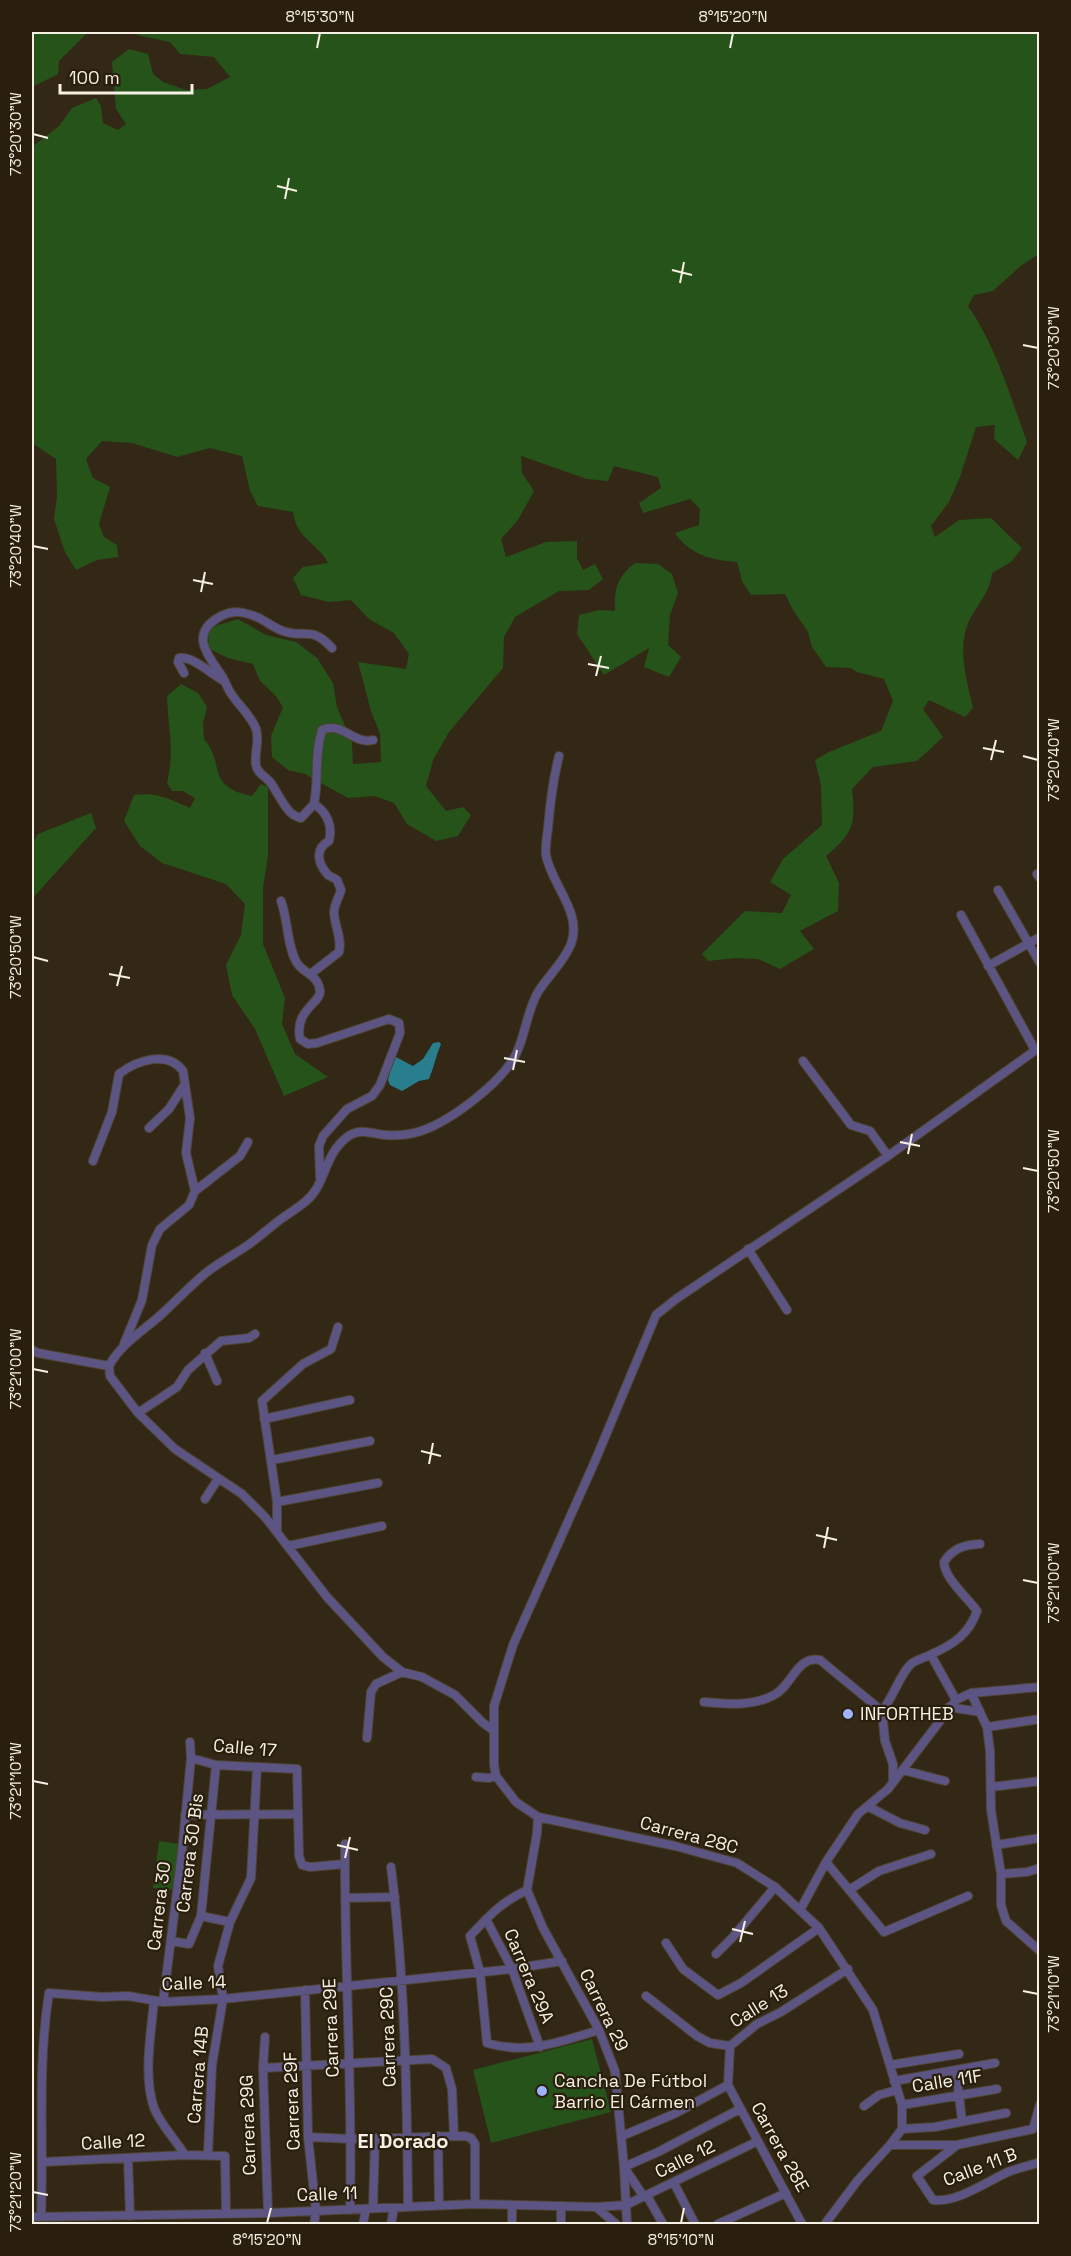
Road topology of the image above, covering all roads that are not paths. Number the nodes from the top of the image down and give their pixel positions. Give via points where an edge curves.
1 (332, 648) dead end
2 (184, 673) dead end
3 (225, 681) junction
4 (373, 740) dead end
5 (559, 756) dead end
6 (314, 804) junction
7 (998, 891) dead end
8 (281, 900) dead end
9 (961, 915) dead end
10 (1040, 937) edge
11 (1028, 943) junction
12 (1040, 963) edge
13 (988, 966) junction
14 (312, 974) junction
15 (1037, 1048) edge
16 (803, 1061) dead end
17 (185, 1084) junction
18 (149, 1128) dead end
19 (248, 1142) dead end
20 (888, 1156) junction
21 (93, 1161) dead end
22 (320, 1180) junction
23 (195, 1191) junction
24 (748, 1249) junction
25 (787, 1310) dead end
26 (338, 1327) dead end
27 (255, 1334) dead end
28 (123, 1347) junction
29 (32, 1350) edge
30 (205, 1353) junction
31 (109, 1366) junction
32 (217, 1381) dead end
33 (350, 1400) dead end
34 (138, 1413) junction
35 (264, 1419) junction
36 (370, 1441) dead end
37 (272, 1460) junction
38 (218, 1479) junction
39 (378, 1483) dead end
40 (205, 1499) dead end
41 (277, 1502) junction
42 (382, 1526) dead end
43 (277, 1532) junction
44 (980, 1544) dead end
45 (288, 1546) junction
46 (931, 1655) junction
47 (402, 1672) junction
48 (1040, 1687) edge
49 (971, 1693) junction
50 (956, 1700) junction
51 (704, 1702) dead end
52 (949, 1707) junction
53 (882, 1712) junction
54 (980, 1712) junction
55 (1039, 1720) edge
56 (987, 1727) junction
57 (494, 1731) junction
58 (367, 1738) dead end
59 (190, 1742) dead end
60 (191, 1758) junction
61 (216, 1765) junction
62 (257, 1767) junction
63 (903, 1770) junction
64 (496, 1776) junction
65 (476, 1777) dead end
66 (893, 1779) junction
67 (945, 1781) dead end
68 (1040, 1781) edge
69 (991, 1787) junction
70 (869, 1807) junction
71 (256, 1814) junction
72 (298, 1814) junction
73 (185, 1815) junction
74 (212, 1815) junction
75 (538, 1816) junction
76 (924, 1830) dead end
77 (1040, 1838) edge
78 (345, 1845) dead end
79 (996, 1845) junction
80 (932, 1854) dead end
81 (826, 1862) junction
82 (345, 1864) junction
83 (391, 1867) dead end
84 (1040, 1868) edge
85 (1001, 1874) junction
86 (775, 1887) junction
87 (527, 1890) junction
88 (849, 1890) junction
89 (968, 1896) dead end
90 (395, 1897) junction
91 (345, 1898) junction
92 (800, 1910) junction
93 (201, 1916) junction
94 (486, 1919) junction
95 (230, 1922) junction
96 (819, 1928) junction
97 (171, 1941) junction
98 (666, 1943) dead end
99 (1040, 1951) edge
100 (716, 1954) dead end
101 (562, 1961) junction
102 (512, 1969) junction
103 (848, 1969) junction
104 (480, 1972) junction
105 (403, 1982) junction
106 (346, 1987) junction
107 (305, 1990) junction
108 (646, 1996) dead end
109 (223, 1999) junction
110 (159, 2001) junction
111 (599, 2030) junction
112 (265, 2037) dead end
113 (730, 2046) junction
114 (540, 2047) junction
115 (959, 2054) dead end
116 (406, 2059) junction
117 (349, 2063) junction
118 (995, 2063) dead end
119 (307, 2065) junction
120 (890, 2065) junction
121 (262, 2068) junction
122 (956, 2070) junction
123 (728, 2085) junction
124 (896, 2086) junction
125 (997, 2089) dead end
126 (959, 2096) junction
127 (1040, 2104) edge
128 (902, 2105) junction
129 (864, 2106) dead end
130 (740, 2109) junction
131 (1006, 2113) dead end
132 (962, 2121) junction
133 (902, 2128) junction
134 (407, 2136) junction
135 (438, 2136) junction
136 (454, 2136) junction
137 (622, 2136) junction
138 (308, 2137) junction
139 (352, 2139) junction
140 (375, 2139) junction
141 (758, 2141) junction
142 (890, 2145) junction
143 (957, 2145) junction
144 (208, 2154) junction
145 (185, 2155) junction
146 (128, 2158) junction
147 (43, 2162) junction
148 (1040, 2162) edge
149 (624, 2167) junction
150 (674, 2183) junction
151 (786, 2193) junction
152 (645, 2196) junction
153 (476, 2204) junction
154 (439, 2205) junction
155 (512, 2205) junction
156 (626, 2205) junction
157 (561, 2206) junction
158 (408, 2207) junction
159 (596, 2207) junction
160 (394, 2208) junction
161 (370, 2209) junction
162 (350, 2210) junction
163 (316, 2211) junction
164 (226, 2213) junction
165 (268, 2213) junction
166 (130, 2216) junction
167 (36, 2217) edge
168 (314, 2224) edge
169 (363, 2224) edge
170 (391, 2224) edge
171 (512, 2224) edge
172 (561, 2224) edge
173 (616, 2224) edge
174 (627, 2224) edge
175 (663, 2224) edge
176 (695, 2224) edge
177 (718, 2224) edge
178 (802, 2224) edge
179 (825, 2224) edge

1 - 3 street via 314,634 284,632 243,612 224,614 207,625 202,638
2 - 3 street via 178,662 183,657
3 - 6 street via 255,726 259,772 295,817 302,818
4 - 6 street via 361,741 335,728 322,730
5 - 22 street via 545,852 574,926 572,942 538,991 508,1068 494,1083 422,1131 402,1135 363,1131 351,1135 336,1148
6 - 14 street via 326,815 329,825 330,835 319,851 319,862 338,881 341,890 334,916 341,943 339,952
7 - 11 street
8 - 14 street via 294,956
9 - 13 street
10 - 11 street
11 - 12 street
11 - 13 street
13 - 15 street
14 - 22 street via 320,992 300,1019 300,1039 308,1044 317,1043 389,1019 399,1023 400,1033 372,1096 347,1110 323,1136 319,1146
15 - 20 street
16 - 20 street via 851,1125 870,1131
17 - 18 street via 169,1109
17 - 21 street via 183,1071 172,1061 136,1063 119,1074 112,1112
17 - 23 street via 190,1118 186,1153
19 - 23 street via 240,1156
20 - 24 street
22 - 28 street via 316,1192 305,1202 209,1271
23 - 28 street via 189,1205 160,1229 152,1245 142,1300
24 - 25 street
24 - 57 street via 656,1315 513,1645 494,1706
26 - 35 street via 331,1349 303,1364 262,1401
27 - 30 street via 221,1341
28 - 31 street
29 - 31 street
30 - 32 street
30 - 34 street via 177,1387
31 - 34 street via 110,1376
33 - 35 street
34 - 38 street via 175,1449
35 - 37 street
36 - 37 street
37 - 41 street
38 - 40 street
38 - 43 street via 242,1494
39 - 41 street
41 - 43 street
42 - 45 street
43 - 45 street
44 - 46 street via 956,1549 944,1562 950,1579 977,1611 972,1626
45 - 47 street via 327,1597
46 - 50 street
46 - 53 street via 910,1665
47 - 57 street via 422,1677 456,1695
47 - 58 street via 376,1684 371,1692
48 - 49 street
49 - 50 street
49 - 54 street
50 - 52 street
51 - 53 street via 753,1704 775,1695 802,1663 814,1659
52 - 54 street
52 - 63 street
53 - 66 street
54 - 56 street
55 - 56 street
56 - 69 street
57 - 64 street
59 - 60 street, Carrera 30
60 - 61 street, Calle 17
60 - 73 street, Carrera 30
61 - 62 street, Calle 17
61 - 74 street, Carrera 30 Bis
62 - 71 street
62 - 72 street, Calle 17 via 297,1768
63 - 66 street
63 - 67 street
64 - 65 street
64 - 75 street, Carrera 28C via 516,1802
66 - 70 street
68 - 69 street
69 - 79 street
70 - 76 street
70 - 81 street via 858,1814
71 - 72 street
71 - 74 street
71 - 95 street, Carrera 14B via 251,1878
72 - 82 street via 302,1865
73 - 74 street
73 - 97 street, Carrera 30
74 - 93 street, Carrera 30 Bis
75 - 86 street, Carrera 28C via 737,1863
75 - 87 street
77 - 79 street
78 - 82 street, Carrera 29E
79 - 85 street
80 - 88 street via 879,1871
81 - 88 street
81 - 92 street
82 - 91 street, Carrera 29E
83 - 90 street, Carrera 29C
84 - 85 street
85 - 99 street via 1006,1921
86 - 92 street, Carrera 28C
86 - 100 street
87 - 94 street via 506,1900
87 - 101 street, Carrera 29
88 - 89 street via 884,1932
90 - 91 street
90 - 105 street, Carrera 29C
91 - 106 street, Carrera 29E
92 - 96 street, Carrera 28C
93 - 95 street
93 - 97 street, Carrera 30 Bis via 189,1944
94 - 102 street, Carrera 29A
94 - 104 street via 471,1936
95 - 109 street, Carrera 14B via 218,1966
96 - 98 street via 718,1995 683,1969
96 - 103 street, Carrera 28C
97 - 110 street, Carrera 30
101 - 102 street, Calle 14
101 - 111 street, Carrera 29
102 - 104 street, Calle 14
102 - 114 street, Carrera 29A
103 - 113 street, Calle 13 via 758,2024
103 - 120 street, Carrera 28C via 873,2010
104 - 105 street, Calle 14
104 - 114 street via 487,2043 507,2049
105 - 106 street, Calle 14
105 - 116 street, Carrera 29C
106 - 107 street, Calle 14
106 - 117 street, Carrera 29E
107 - 109 street, Calle 14
107 - 119 street, Carrera 29F
108 - 113 street via 697,2036
109 - 110 street, Calle 14
109 - 144 street, Carrera 14B via 212,2065
110 - 145 street, Carrera 30 via 149,2048 150,2084 154,2107
110 - 147 street, Calle 14 via 49,1993 40,2109
111 - 114 street
111 - 137 street, Carrera 29 via 615,2071
112 - 121 street, Carrera 29G
113 - 123 street, Calle 13
115 - 120 street
116 - 117 street
116 - 134 street, Carrera 29C
116 - 136 street via 432,2059 446,2068 452,2089
117 - 119 street
117 - 139 street, Carrera 29E
118 - 122 street
119 - 121 street
119 - 138 street, Carrera 29F
120 - 124 street, Carrera 28C
121 - 165 street, Carrera 29G
122 - 124 street
122 - 126 street
123 - 130 street, Carrera 28E
123 - 137 street
124 - 128 street, Carrera 28C
124 - 129 street
125 - 126 street, Calle 11F
126 - 128 street, Calle 11F
126 - 132 street
127 - 143 street via 1033,2129
128 - 133 street, Carrera 28C
130 - 141 street, Carrera 28E
130 - 149 street
131 - 132 street
132 - 133 street
133 - 142 street
134 - 135 street
134 - 140 street
134 - 158 street, Carrera 29C
135 - 136 street
135 - 154 street
136 - 153 street via 471,2138 475,2144
137 - 149 street, Carrera 29
138 - 139 street
138 - 163 street, Carrera 29F
139 - 140 street
139 - 162 street, Carrera 29E
140 - 161 street
141 - 150 street, Calle 12
141 - 151 street, Carrera 28E
142 - 143 street
142 - 179 street
143 - 148 street, Calle 11 B via 916,2176 933,2200 977,2189 1010,2171
144 - 145 street, Calle 12
144 - 164 street, Calle 12 via 225,2156
145 - 146 street, Calle 12
146 - 147 street, Calle 12
146 - 166 street
147 - 167 street, Calle 14
149 - 152 street
149 - 156 street, Carrera 29
150 - 152 street, Calle 12
150 - 176 street
151 - 177 street
151 - 178 street, Carrera 28E
152 - 156 street, Calle 12
152 - 175 street
153 - 154 street, Calle 11
153 - 155 street, Calle 11
154 - 158 street, Calle 11
155 - 157 street, Calle 11
155 - 171 street
156 - 159 street, Calle 11
156 - 174 street, Carrera 29
157 - 159 street, Calle 11
157 - 172 street
158 - 160 street, Calle 11
159 - 173 street
160 - 161 street, Calle 11
160 - 170 street
161 - 162 street, Calle 11
161 - 169 street
162 - 163 street, Calle 11
163 - 165 street, Calle 11
163 - 168 street, Carrera 29F
164 - 165 street, Calle 11
164 - 166 street, Calle 11
166 - 167 street, Calle 11

